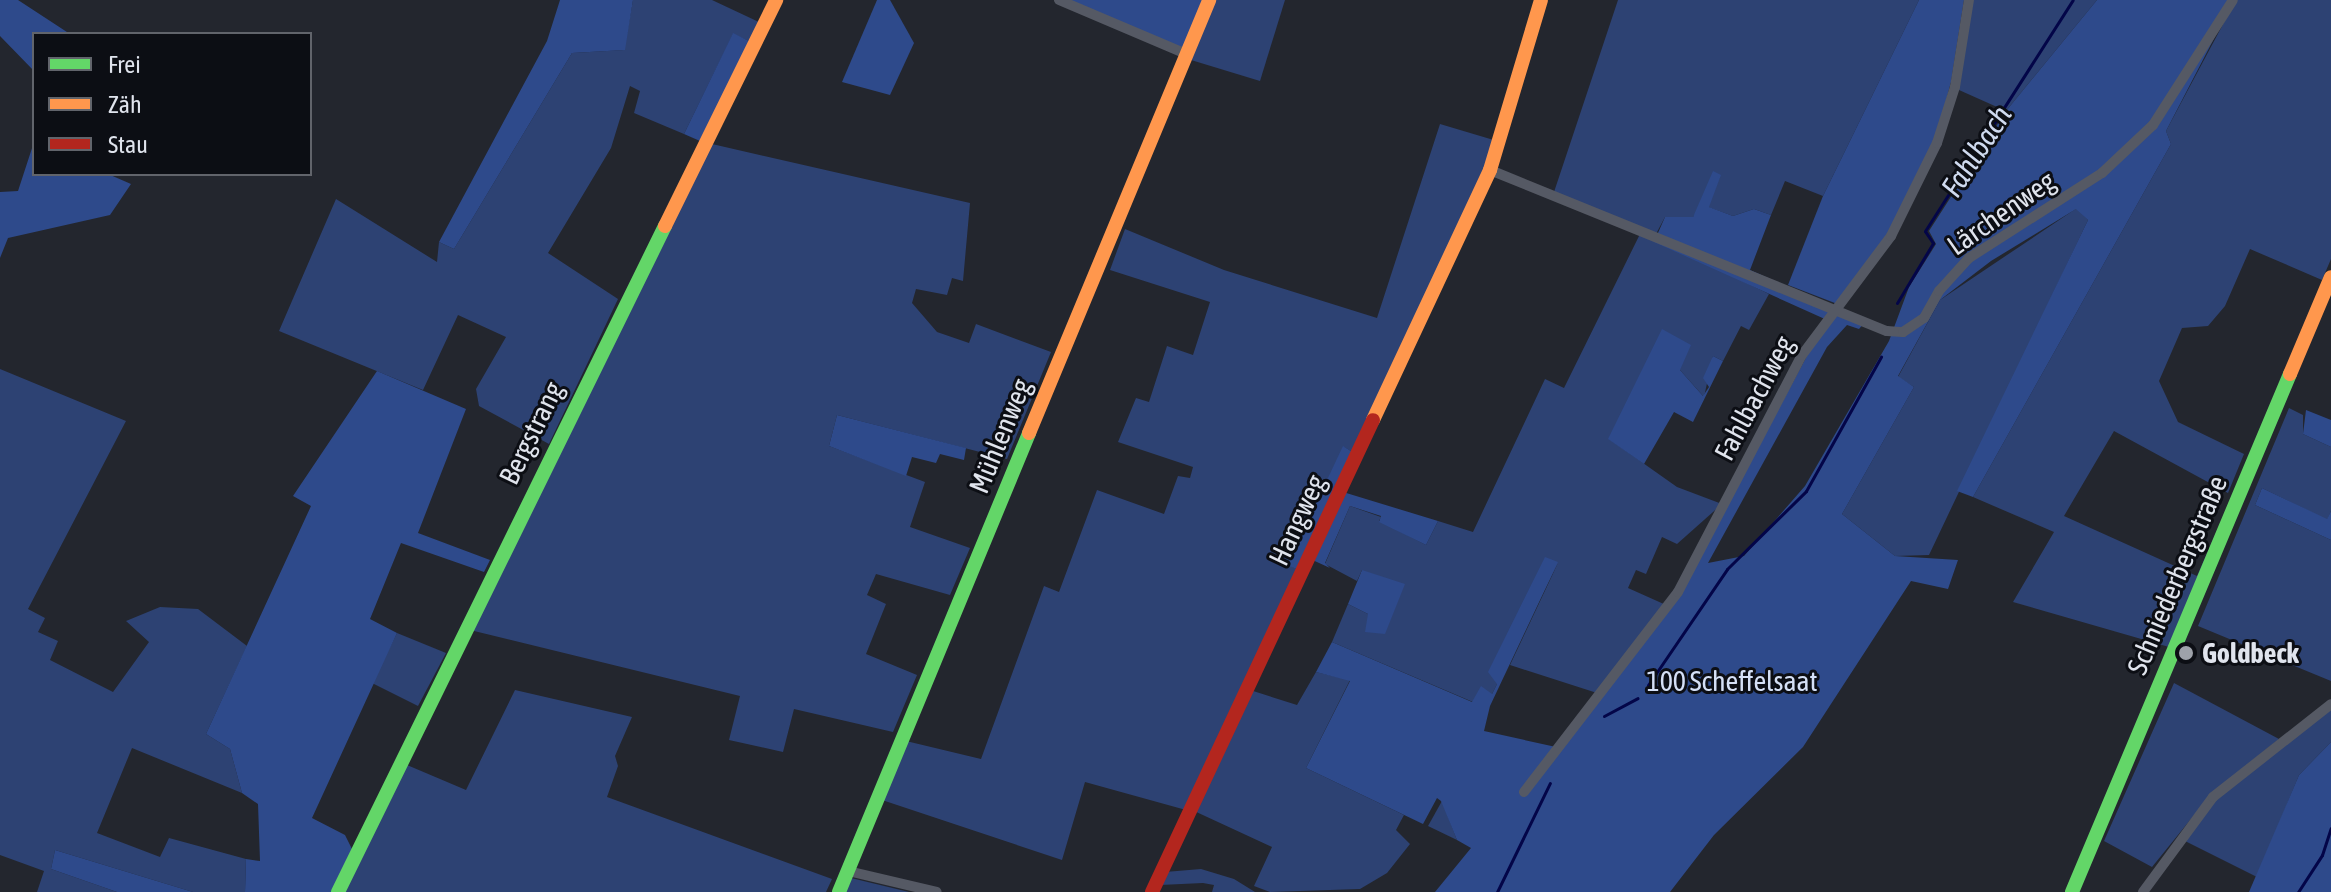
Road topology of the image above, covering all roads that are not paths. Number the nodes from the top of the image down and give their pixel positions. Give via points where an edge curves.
1 (776, 0) edge
2 (1059, 0) edge
3 (1209, 0) edge
4 (1541, 0) edge
5 (1969, 0) edge
6 (2233, 0) edge
7 (1186, 54) junction
8 (1490, 170) junction
9 (2331, 277) edge
10 (1841, 308) junction
11 (2331, 704) edge
12 (1524, 792) dead end
13 (848, 871) junction
14 (338, 892) edge
15 (839, 892) edge
16 (937, 892) edge
17 (1152, 892) edge
18 (2072, 892) edge
19 (2143, 892) edge

1 - 14 street, Bergstrang
2 - 7 street
3 - 7 street, Mühlenweg
4 - 8 street, Hangweg
5 - 10 street, Fahlbachweg via 1955,87 1937,143 1891,236
6 - 10 street, Lärchenweg via 2153,125 2102,173 1969,258 1939,291 1924,318 1903,332 1887,331
7 - 13 street, Mühlenweg
8 - 10 street, Lärchenweg
8 - 17 street, Hangweg
9 - 18 street, Schniederbergstraße
10 - 12 street, Fahlbachweg via 1802,355 1678,592
11 - 19 street via 2213,797
13 - 15 street, Mühlenweg
13 - 16 street

